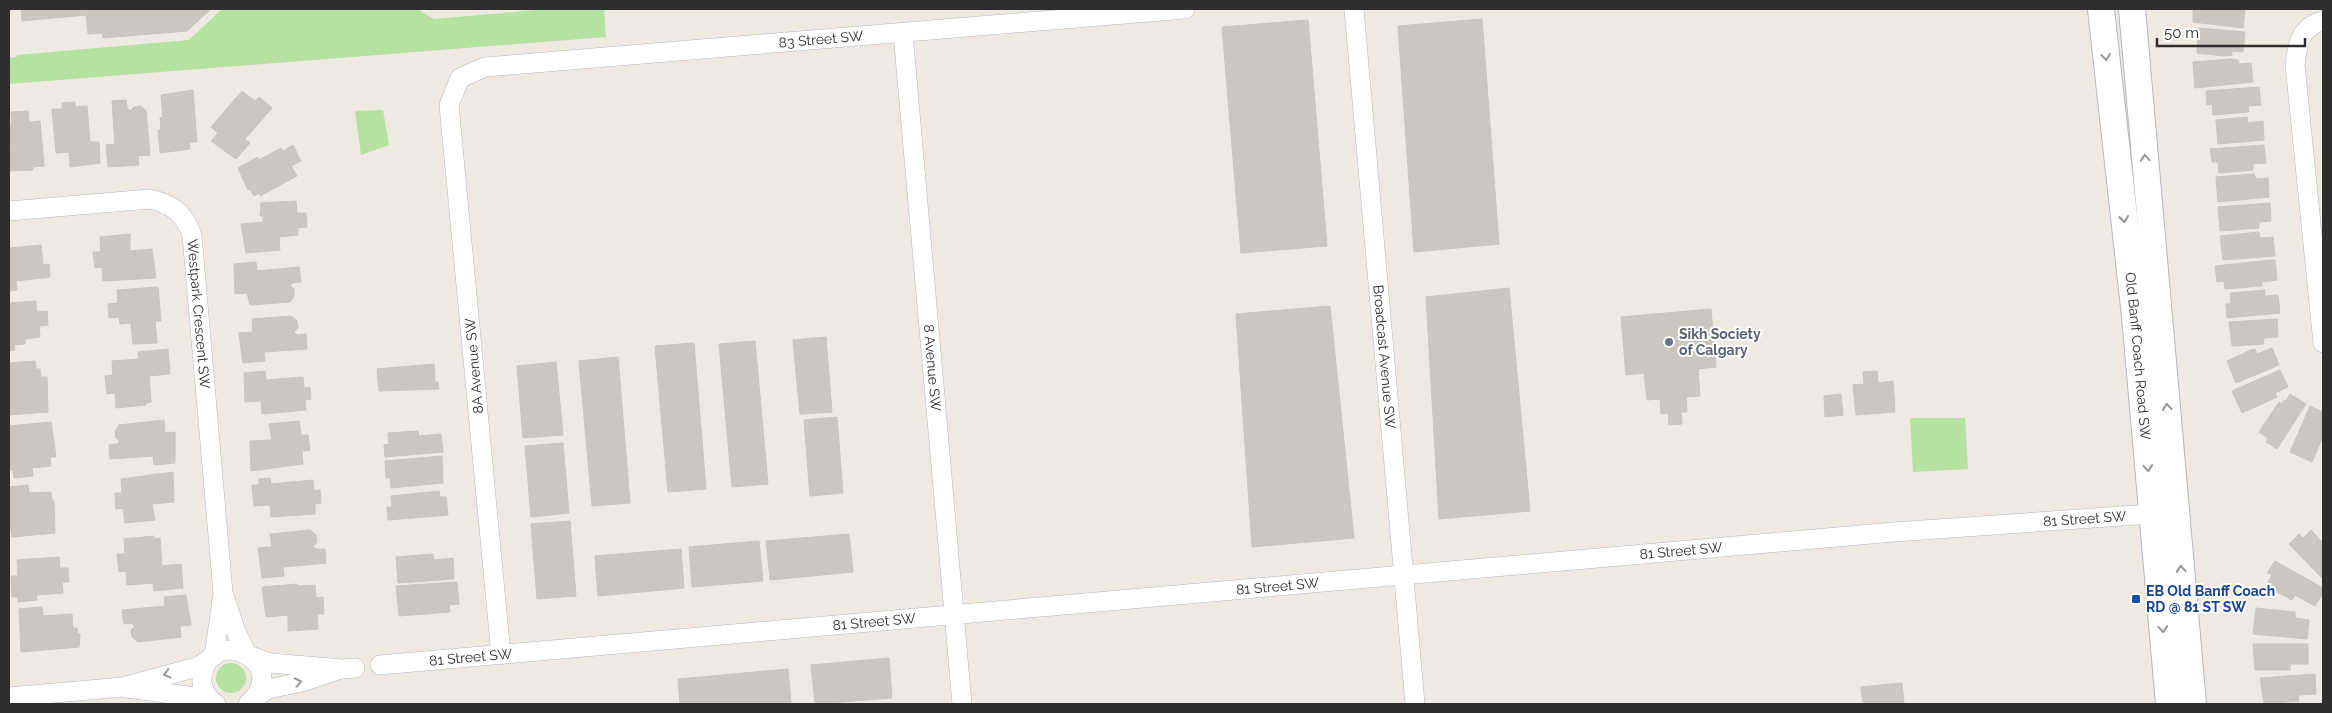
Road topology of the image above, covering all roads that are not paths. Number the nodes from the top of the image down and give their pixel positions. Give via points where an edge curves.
1 (1185, 9) edge
2 (1354, 9) edge
3 (2101, 9) edge
4 (2132, 9) edge
5 (2323, 21) edge
6 (903, 33) junction
7 (460, 78) joint
8 (9, 212) edge
9 (2323, 342) edge
10 (2164, 513) junction
11 (1403, 575) junction
12 (223, 593) junction
13 (955, 614) junction
14 (249, 655) junction
15 (501, 655) junction
16 (212, 658) junction
17 (380, 665) dead end
18 (124, 687) junction
19 (9, 697) edge
20 (251, 702) edge
21 (213, 703) edge
22 (962, 704) edge
23 (1415, 704) edge
24 (2169, 704) edge
25 (2193, 704) edge

1 - 6 street, 83 Street SW
2 - 11 street, Broadcast Avenue SW
3 -> 10 main road, Old Banff Coach Road SW via 2134,316
10 -> 4 main road, Old Banff Coach Road SW
5 - 9 street via 2303,32 2295,65
6 - 7 street, 83 Street SW via 485,67
6 - 13 street, 8 Avenue SW
7 - 15 street, 8A Avenue SW via 449,105
8 - 12 street, Westpark Crescent SW via 150,199 168,203 188,223 192,235
10 - 11 street, 81 Street SW via 1894,532
10 -> 24 main road, Old Banff Coach Road SW
25 -> 10 main road, Old Banff Coach Road SW
11 - 13 street, 81 Street SW
11 - 23 street, Broadcast Avenue SW
12 - 14 street, Westpark Crescent SW via 237,634
12 - 16 street, Westpark Crescent SW
13 - 15 street, 81 Street SW
13 - 22 street, 8 Avenue SW
14 - 16 street via 230,649
14 - 20 street, Westpark Crescent SW via 261,673 261,686
20 -> 14 street via 268,689 349,668 270,662
15 - 17 street, 81 Street SW
16 -> 18 street via 197,667
16 - 21 street, Westpark Crescent SW via 203,670 202,682
18 - 19 street
18 - 21 street

